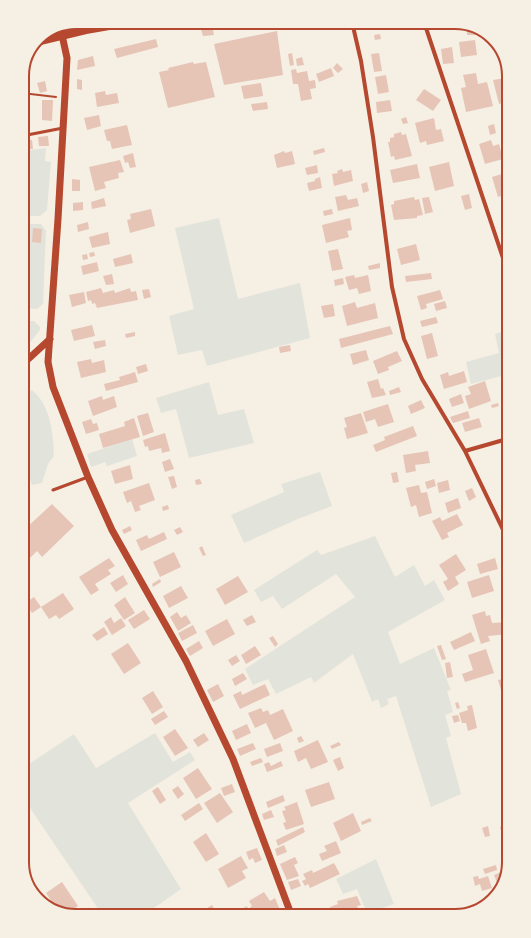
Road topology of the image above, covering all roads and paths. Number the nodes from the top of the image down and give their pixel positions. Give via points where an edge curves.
1 (82, 29) edge
2 (354, 29) edge
3 (426, 29) edge
4 (60, 32) edge
5 (62, 32) edge
6 (29, 94) edge
7 (56, 97) dead end
8 (63, 128) junction
9 (29, 135) edge
10 (502, 255) edge
11 (50, 339) junction
12 (29, 358) edge
13 (502, 440) edge
14 (465, 451) junction
15 (88, 477) junction
16 (53, 490) dead end
17 (502, 528) edge
18 (289, 909) edge

1 - 5 main road
2 - 14 street via 373,137 392,287 404,339 422,379
3 - 10 street
4 - 8 street via 67,58
6 - 7 path
8 - 9 lane
8 - 11 street
11 - 12 street
11 - 15 street via 48,362 53,387
13 - 14 street
14 - 17 street
15 - 16 lane
15 - 18 street via 112,530 186,661 233,759

